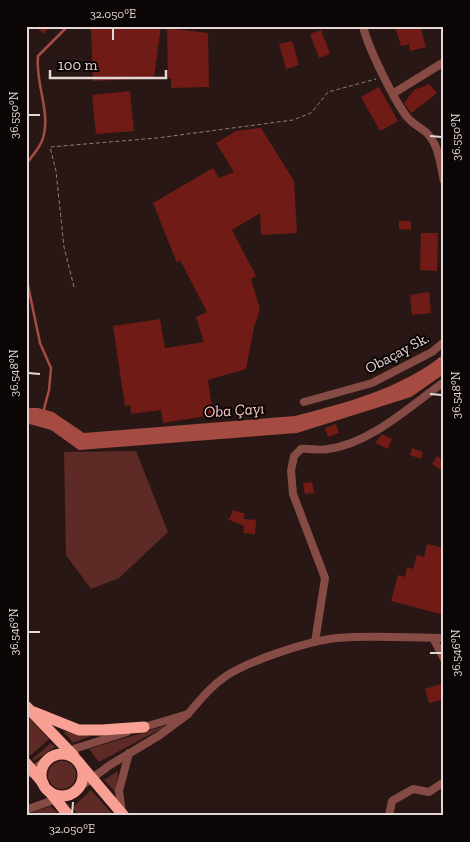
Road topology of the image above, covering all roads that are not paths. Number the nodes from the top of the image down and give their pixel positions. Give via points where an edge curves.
1 (364, 26) edge
2 (444, 62) edge
3 (394, 93) junction
4 (444, 181) edge
5 (444, 342) edge
6 (444, 382) edge
7 (304, 402) dead end
8 (433, 638) junction
9 (444, 638) edge
10 (315, 642) junction
11 (444, 659) edge
12 (30, 709) edge
13 (188, 714) junction
14 (144, 726) junction
15 (129, 753) junction
16 (52, 756) junction
17 (74, 757) junction
18 (28, 770) edge
19 (92, 778) junction
20 (444, 782) edge
21 (45, 786) junction
22 (65, 795) junction
23 (26, 810) edge
24 (123, 814) edge
25 (69, 816) edge
26 (389, 816) edge

1 - 3 street
2 - 3 street
3 - 4 street via 406,116 414,125 426,130 435,144
5 - 7 street, Obaçay Sk. via 432,352 372,383
6 - 10 street via 392,420 354,442 326,450 301,449 294,456 291,471 293,494 325,578
8 - 9 street
8 - 10 street via 336,638
8 - 11 street
10 - 13 street via 226,676
12 - 14 highway via 79,730
12 - 17 highway
13 - 14 street
13 - 15 street
14 - 17 street
15 - 19 street
15 - 24 street via 120,791
16 - 17 highway
16 - 18 street
16 - 21 highway via 41,769
17 - 19 highway
17 - 22 highway via 83,775 78,788
18 - 21 highway
19 - 22 street
19 - 24 highway
20 - 26 street via 429,792 413,789 392,800
21 - 22 highway
22 - 23 street
22 - 25 highway

